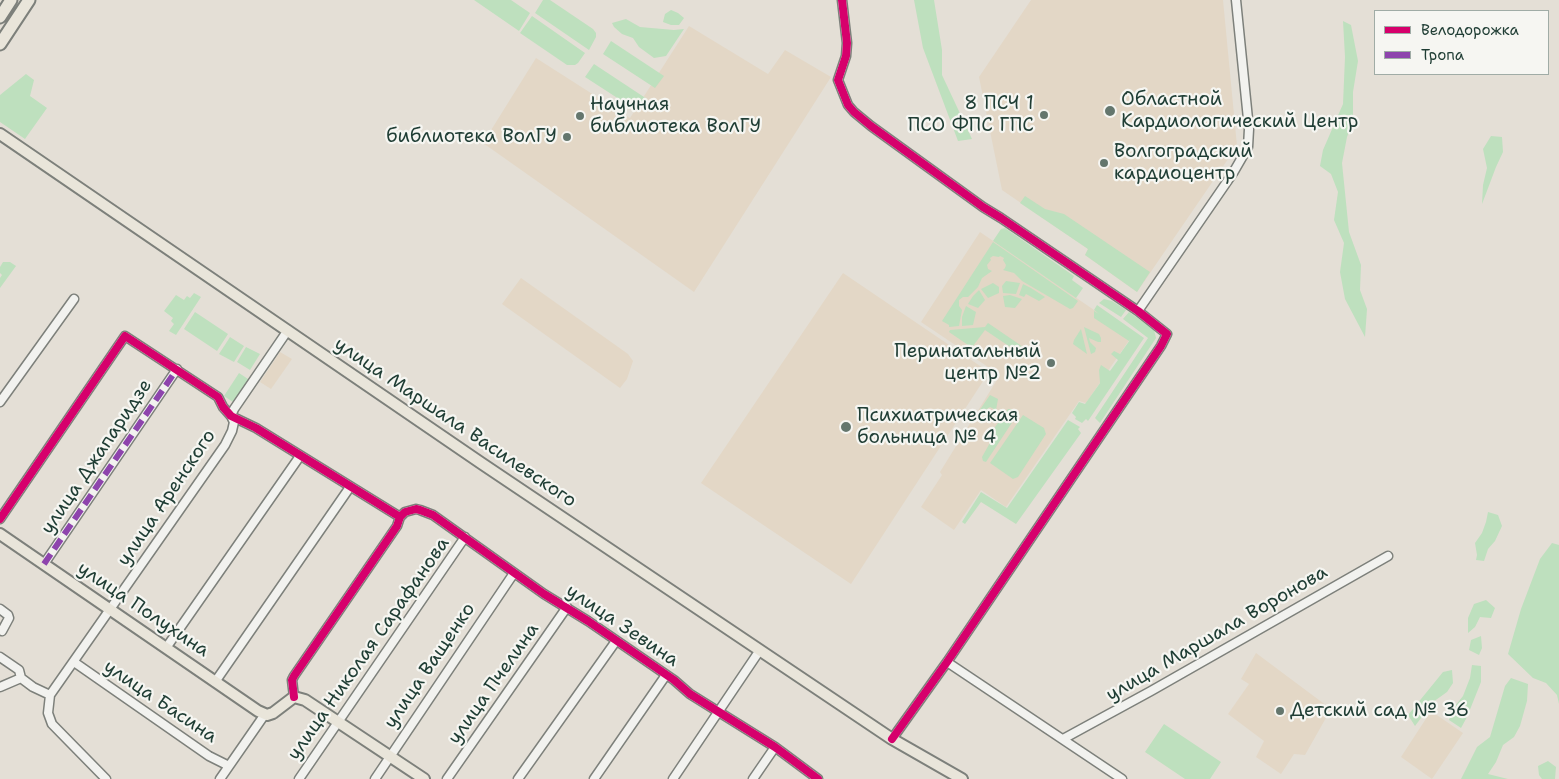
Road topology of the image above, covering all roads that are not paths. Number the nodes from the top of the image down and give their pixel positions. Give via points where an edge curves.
1 (11, 0) edge
2 (29, 0) edge
3 (842, 0) edge
4 (1236, 0) edge
5 (0, 17) edge
6 (0, 44) edge
7 (0, 134) edge
8 (74, 298) dead end
9 (1138, 311) junction
10 (288, 330) junction
11 (177, 369) junction
12 (0, 402) edge
13 (231, 416) junction
14 (300, 456) junction
15 (350, 487) junction
16 (403, 515) junction
17 (0, 519) edge
18 (0, 534) edge
19 (465, 537) junction
20 (1388, 556) dead end
21 (44, 564) junction
22 (514, 573) junction
23 (567, 607) junction
24 (0, 609) edge
25 (110, 609) junction
26 (2, 631) dead end
27 (616, 641) junction
28 (166, 648) junction
29 (760, 650) junction
30 (0, 657) edge
31 (74, 662) junction
32 (947, 662) junction
33 (666, 675) junction
34 (20, 678) junction
35 (216, 682) junction
36 (0, 687) edge
37 (50, 696) junction
38 (294, 696) junction
39 (719, 712) junction
40 (267, 715) junction
41 (338, 721) junction
42 (892, 739) junction
43 (1063, 739) junction
44 (775, 747) junction
45 (390, 756) junction
46 (229, 766) junction
47 (106, 779) edge
48 (220, 779) edge
49 (299, 779) edge
50 (375, 779) edge
51 (424, 779) edge
52 (447, 779) edge
53 (518, 779) edge
54 (594, 779) edge
55 (673, 779) edge
56 (753, 779) edge
57 (818, 779) edge
58 (962, 779) edge
59 (1122, 779) edge

1 - 5 highway
2 - 6 highway
3 - 9 street via 848,43 838,80 848,105 870,126 983,207
4 - 9 street via 1248,147
7 - 10 main road, улица Маршала Василевского
8 - 12 street
9 - 32 street via 1167,334 1162,346
10 - 13 street
10 - 29 main road, улица Маршала Василевского
11 - 13 street, улица Зевина via 218,397
11 - 17 street, улица Зевина via 125,336
11 - 21 street, улица Джапаридзе
13 - 14 street, улица Зевина
13 - 25 street, улица Аренского via 234,422 225,445
14 - 15 street, улица Зевина
14 - 28 street
15 - 16 street, улица Зевина
15 - 35 street
16 - 19 street, улица Зевина via 416,509 427,512
16 - 38 street via 294,676
18 - 21 main road, улица Полухина
19 - 22 street, улица Зевина
19 - 41 street, улица Николая Сарафанова
20 - 43 street, улица Маршала Воронова
21 - 25 main road, улица Полухина
22 - 23 street, улица Зевина
22 - 45 street, улица Ващенко
23 - 27 street, улица Зевина
23 - 52 street, улица Пчелина
24 - 26 street via 9,618
25 - 28 main road, улица Полухина
25 - 31 street, улица Аренского
27 - 33 street, улица Зевина
27 - 53 street
28 - 35 main road, улица Полухина
29 - 39 street
29 - 42 main road, улица Маршала Василевского
30 - 34 street via 19,670
31 - 37 street, улица Аренского
31 - 46 street, улица Басина via 209,756
32 - 42 street
32 - 43 street
33 - 39 street, улица Зевина
33 - 54 street
34 - 36 street
34 - 37 street
35 - 40 main road, улица Полухина
37 - 47 street via 48,714 52,724
38 - 40 main road
38 - 41 main road
39 - 44 street, улица Зевина
39 - 55 street
40 - 46 street
41 - 45 main road
41 - 49 street, улица Николая Сарафанова
42 - 58 main road, улица Маршала Василевского
43 - 59 street
44 - 56 street
44 - 57 street, улица Зевина
45 - 50 street, улица Ващенко
45 - 51 main road
46 - 48 street

